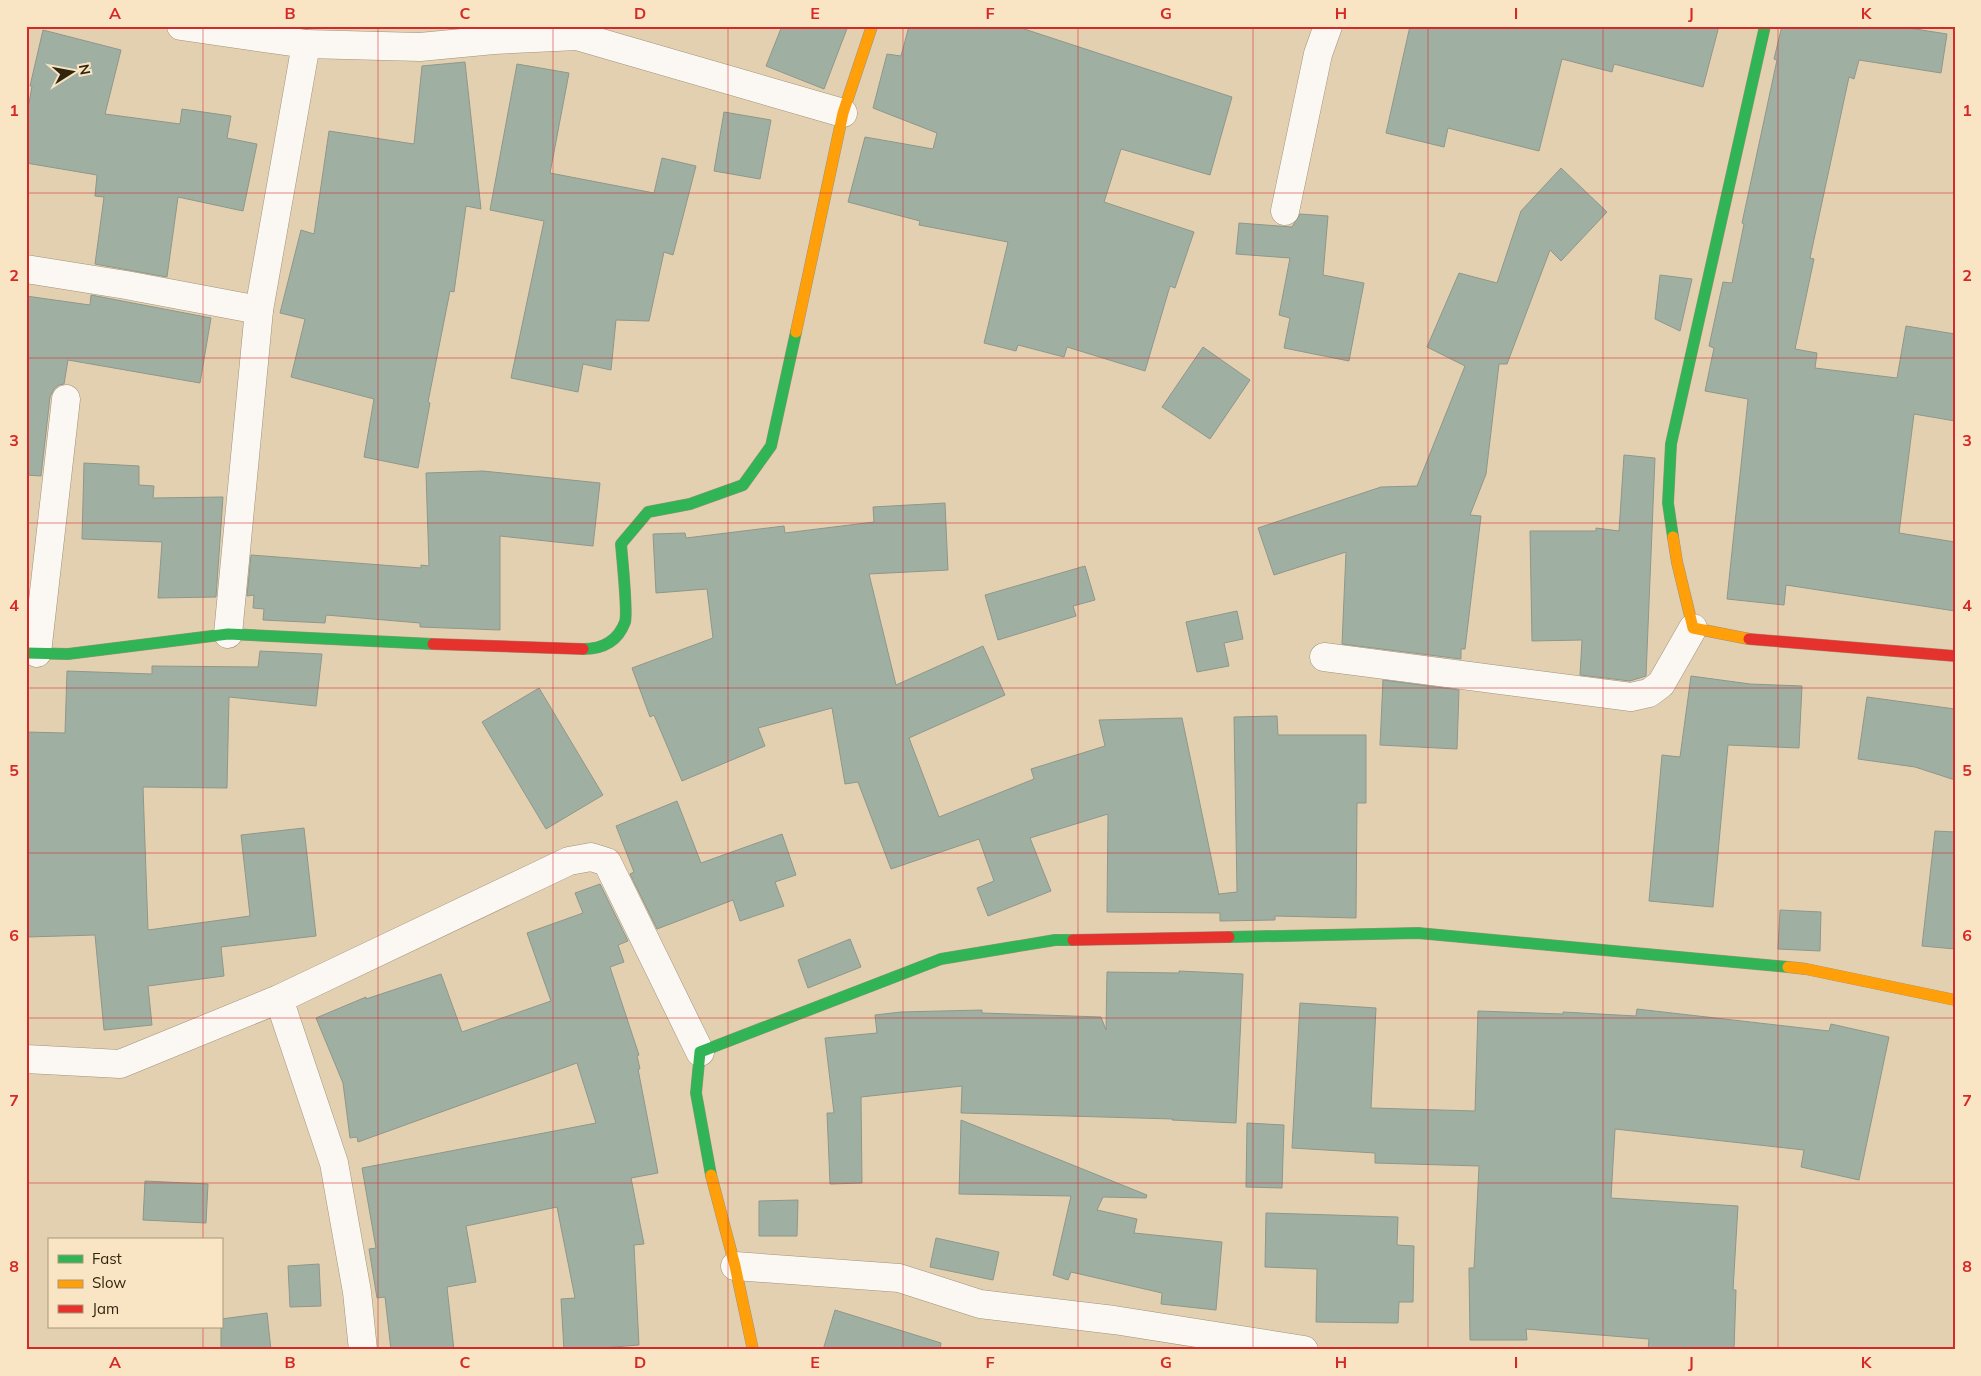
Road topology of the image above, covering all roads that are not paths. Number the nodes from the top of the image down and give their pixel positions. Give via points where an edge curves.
1 (181, 26) edge
2 (872, 26) edge
3 (1328, 26) edge
4 (1765, 26) edge
5 (306, 44) junction
6 (843, 113) junction
7 (1284, 211) dead end
8 (26, 269) edge
9 (259, 310) junction
10 (66, 399) dead end
11 (1693, 628) junction
12 (228, 634) junction
13 (31, 653) edge
14 (1955, 656) edge
15 (1324, 657) dead end
16 (279, 1000) junction
17 (1955, 1000) edge
18 (700, 1052) junction
19 (26, 1059) edge
20 (735, 1266) junction
21 (363, 1350) edge
22 (753, 1350) edge
23 (1304, 1350) edge

1 - 5 street
2 - 6 street
3 - 7 street via 1318,54
4 - 11 street via 1671,444 1668,503 1677,562
5 - 6 street via 420,47 577,36
5 - 9 street
6 - 12 street via 771,446 743,485 690,504 648,512 621,544 626,620 615,640 594,649
8 - 9 street
9 - 12 street
10 - 13 street
11 - 14 street via 1752,639
11 - 15 street via 1661,684 1649,693 1631,697
12 - 13 street via 68,654
16 - 18 street via 569,861 590,857 607,862
16 - 19 street via 120,1064
16 - 21 street via 334,1163 357,1292
17 - 18 street via 1806,969 1418,933 1055,940 941,959
18 - 20 street via 696,1093 710,1172
20 - 22 street
20 - 23 street via 898,1278 980,1304 1114,1320

